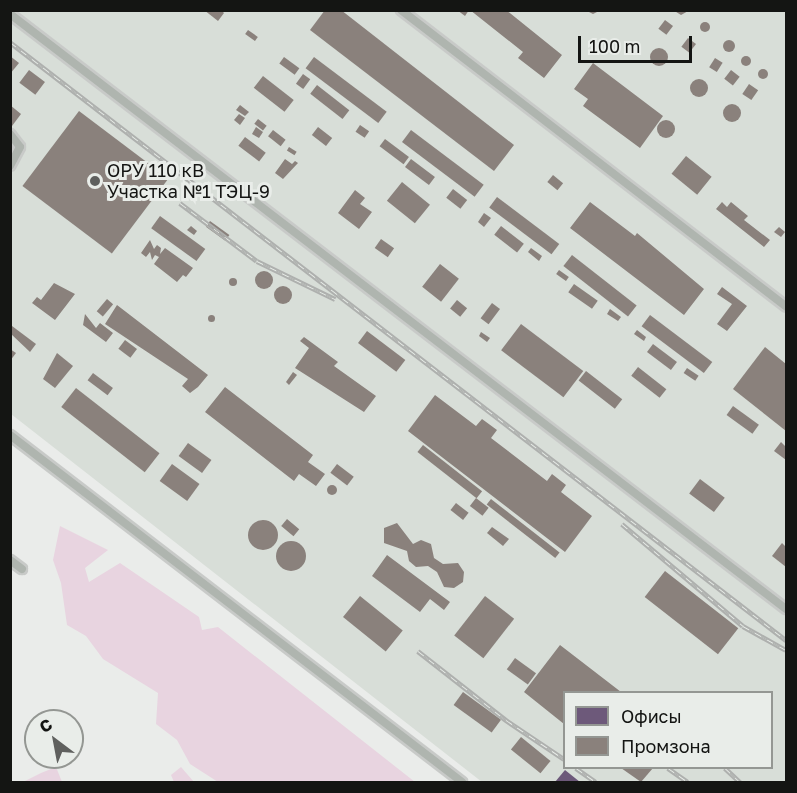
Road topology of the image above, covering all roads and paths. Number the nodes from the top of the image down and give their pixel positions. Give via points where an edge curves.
1 (401, 10) edge
2 (10, 14) edge
3 (10, 134) edge
4 (10, 166) edge
5 (786, 306) edge
6 (10, 435) edge
7 (10, 560) edge
8 (22, 569) dead end
9 (786, 609) edge
10 (462, 783) edge

1 - 5 street
2 - 9 street
3 - 4 street via 20,147
6 - 10 street
7 - 8 street

